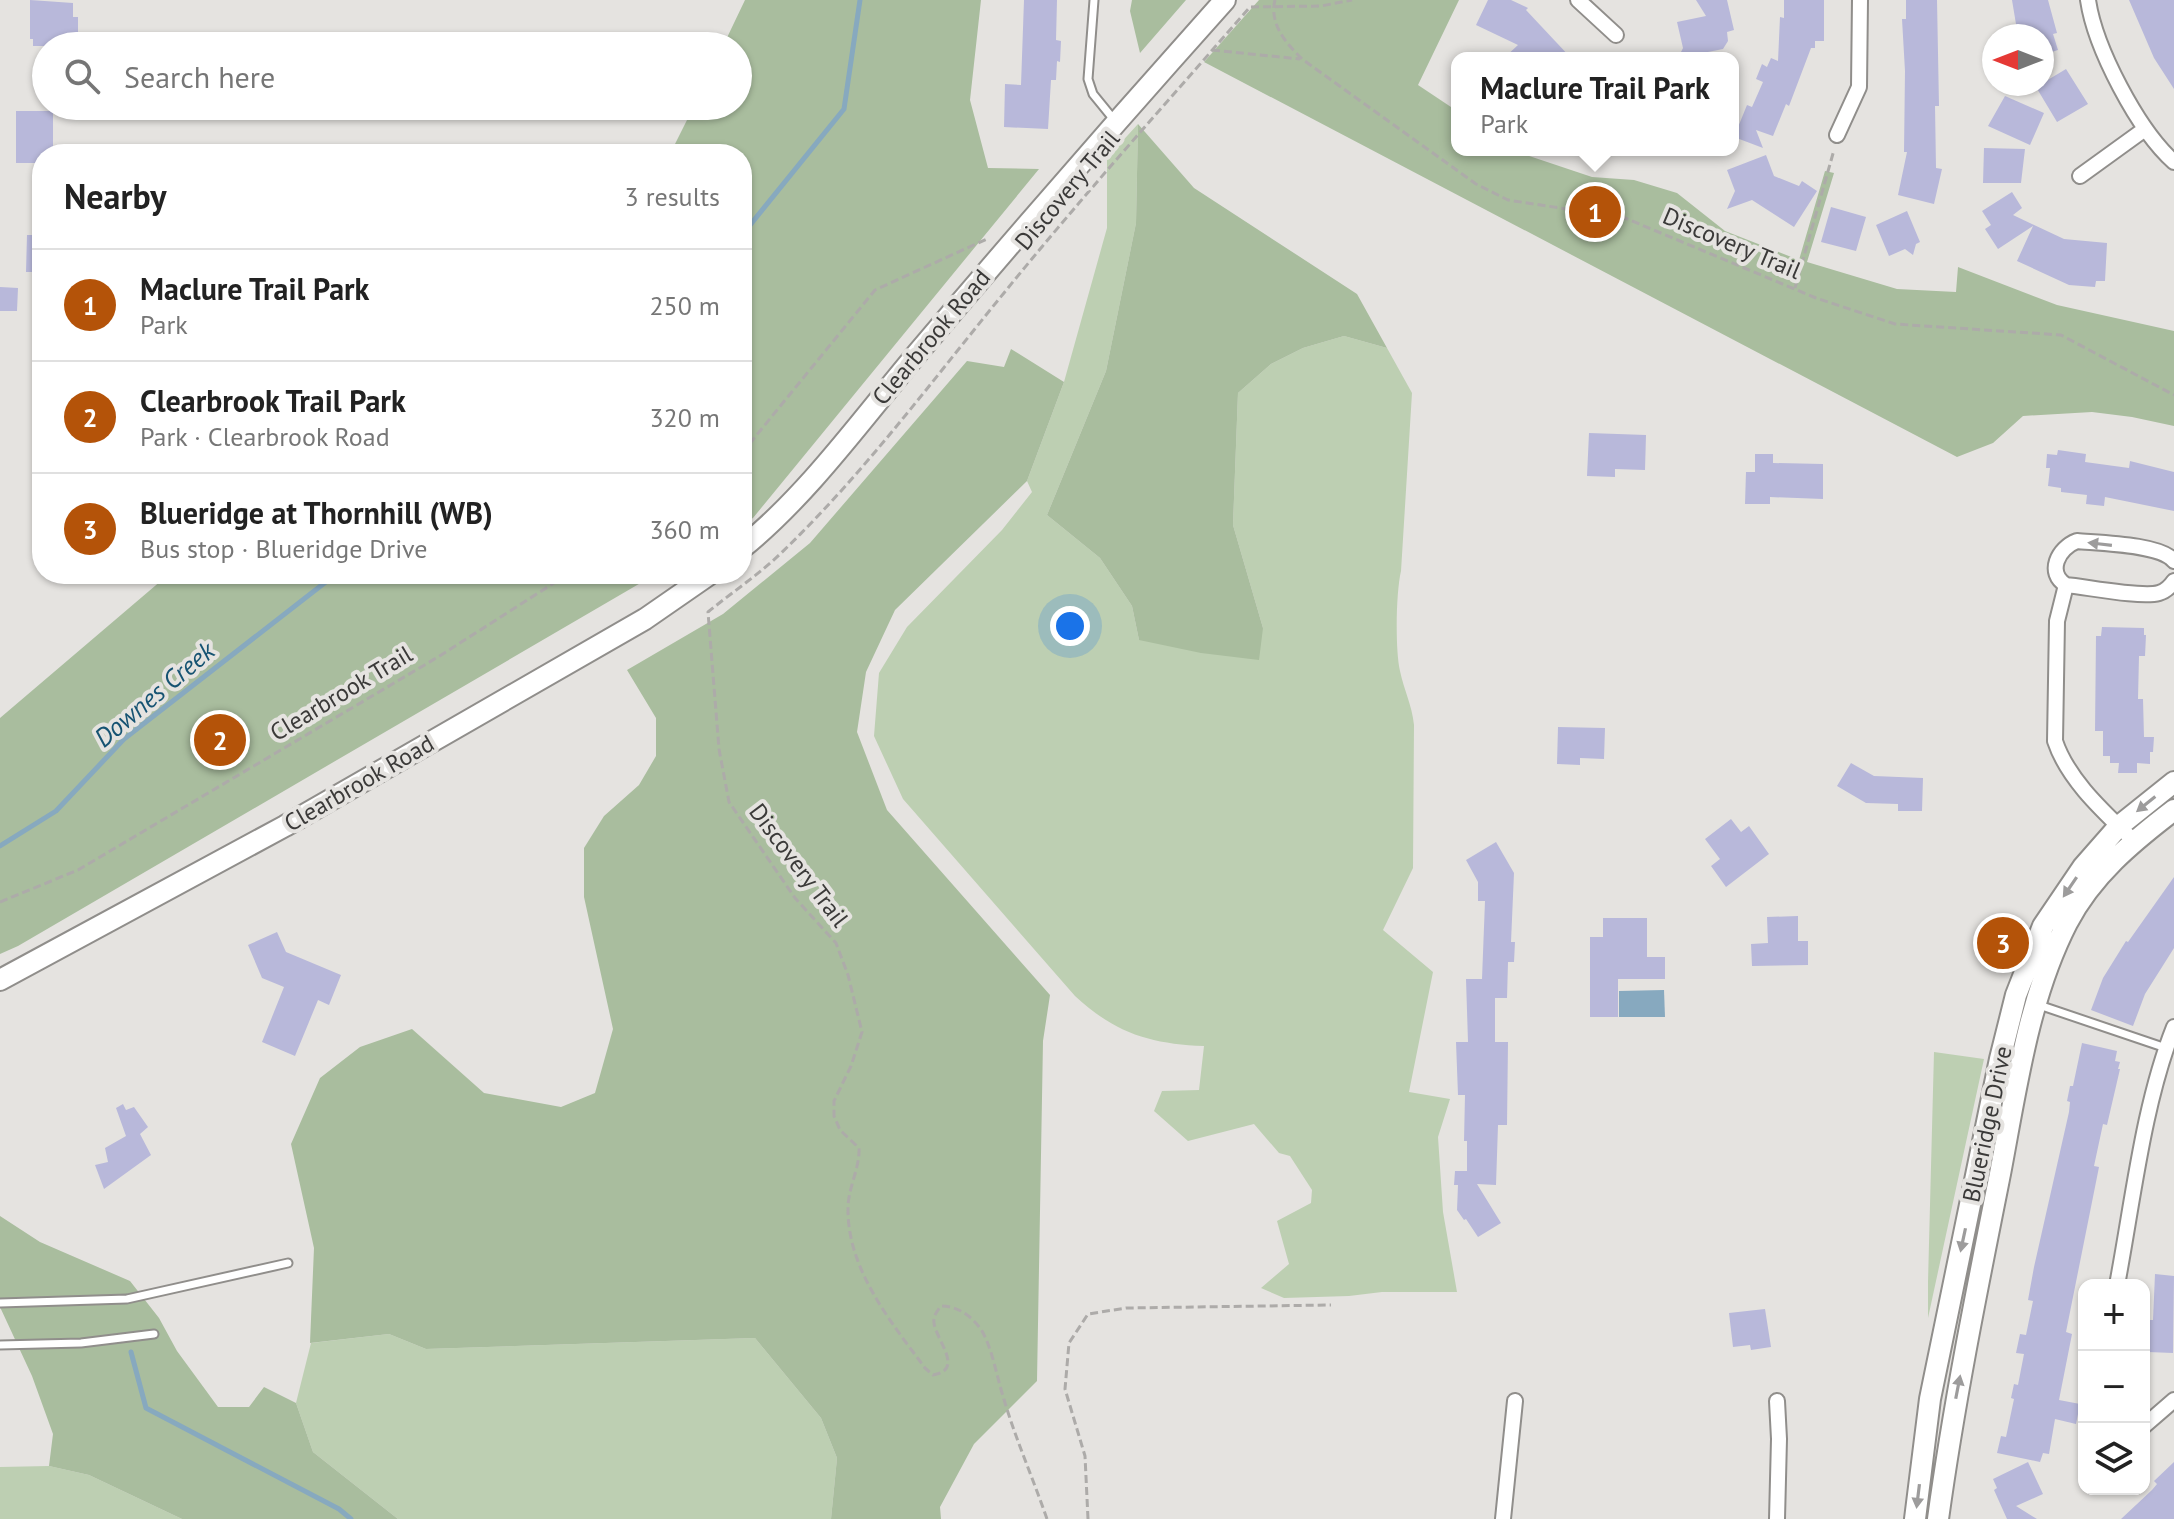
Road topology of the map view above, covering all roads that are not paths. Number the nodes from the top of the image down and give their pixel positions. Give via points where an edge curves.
1 (1094, 0) edge
2 (1225, 0) edge
3 (1578, 0) edge
4 (1860, 0) edge
5 (2088, 0) edge
6 (1616, 35) dead end
7 (1116, 122) junction
8 (2145, 129) junction
9 (1837, 135) road end
10 (2174, 162) edge
11 (2080, 176) dead end
12 (752, 540) edge
13 (2174, 561) edge
14 (2174, 581) edge
15 (696, 584) edge
16 (2066, 585) junction
17 (2174, 782) edge
18 (2174, 810) edge
19 (2126, 833) junction
20 (0, 980) edge
21 (2037, 1004) junction
22 (2174, 1027) edge
23 (2166, 1048) junction
24 (288, 1263) dead end
25 (2118, 1279) edge
26 (0, 1303) edge
27 (154, 1334) dead end
28 (0, 1345) edge
29 (2174, 1400) edge
30 (1515, 1401) dead end
31 (1777, 1401) dead end
32 (2146, 1423) edge
33 (1503, 1519) edge
34 (1777, 1519) edge
35 (1915, 1519) edge
36 (1938, 1519) edge

1 - 7 lane via 1088,79
2 - 7 street, Clearbrook Road
3 - 6 street
4 - 9 street via 1859,87
5 - 8 street via 2113,73
7 - 12 street, Clearbrook Road via 820,469
8 - 10 street
8 - 11 street
13 -> 16 street via 2155,550 2077,541 2058,553 2057,574
14 - 16 street via 2156,594
15 - 20 street, Clearbrook Road via 645,619 285,826
16 - 19 street via 2057,621 2055,741 2061,758
17 -> 19 street, Blueridge Drive
18 - 19 street, Blueridge Drive
19 - 21 street, Blueridge Drive via 2067,924
19 -> 35 street, Blueridge Drive via 2083,867 2043,926 2016,995 1930,1399
21 - 23 lane
36 -> 21 street, Blueridge Drive via 1953,1409
22 - 23 street
23 - 25 street
24 - 26 lane via 127,1299
27 - 28 lane
29 - 32 street
30 - 33 street
31 - 34 street

